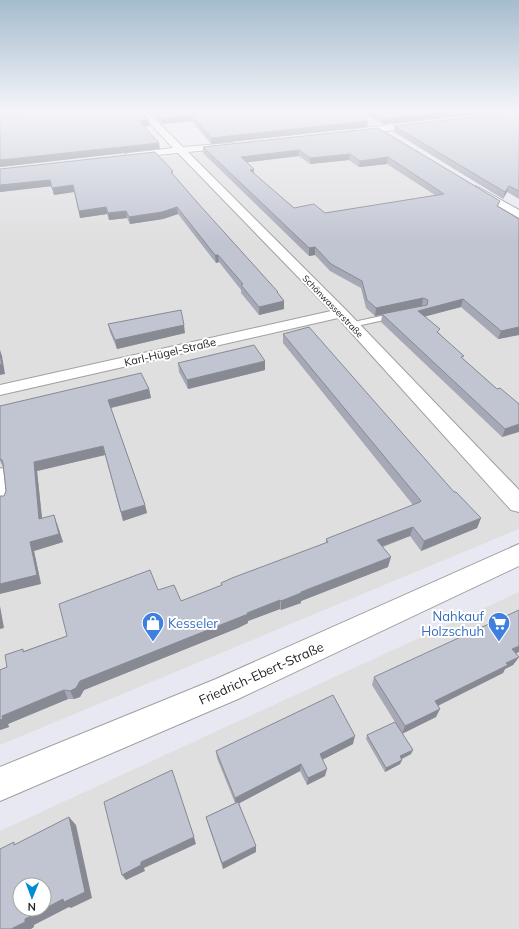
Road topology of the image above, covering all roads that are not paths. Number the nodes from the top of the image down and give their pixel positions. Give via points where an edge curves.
1 (139, 155) edge
2 (187, 155) edge
3 (118, 158) edge
4 (470, 185) edge
5 (519, 215) edge
6 (341, 313) junction
7 (401, 314) edge
8 (352, 325) junction
9 (0, 390) edge
10 (0, 472) edge
11 (3, 500) edge
12 (519, 504) edge
13 (519, 554) edge
14 (0, 784) edge

1 - 3 street
2 - 6 street, Schönwasserstraße
4 - 5 street
6 - 8 street, Schönwasserstraße
6 - 9 street, Karl-Hügel-Straße
7 - 8 lane
8 - 12 street, Schönwasserstraße
10 - 11 lane
13 - 14 street, Friedrich-Ebert-Straße via 227,689

